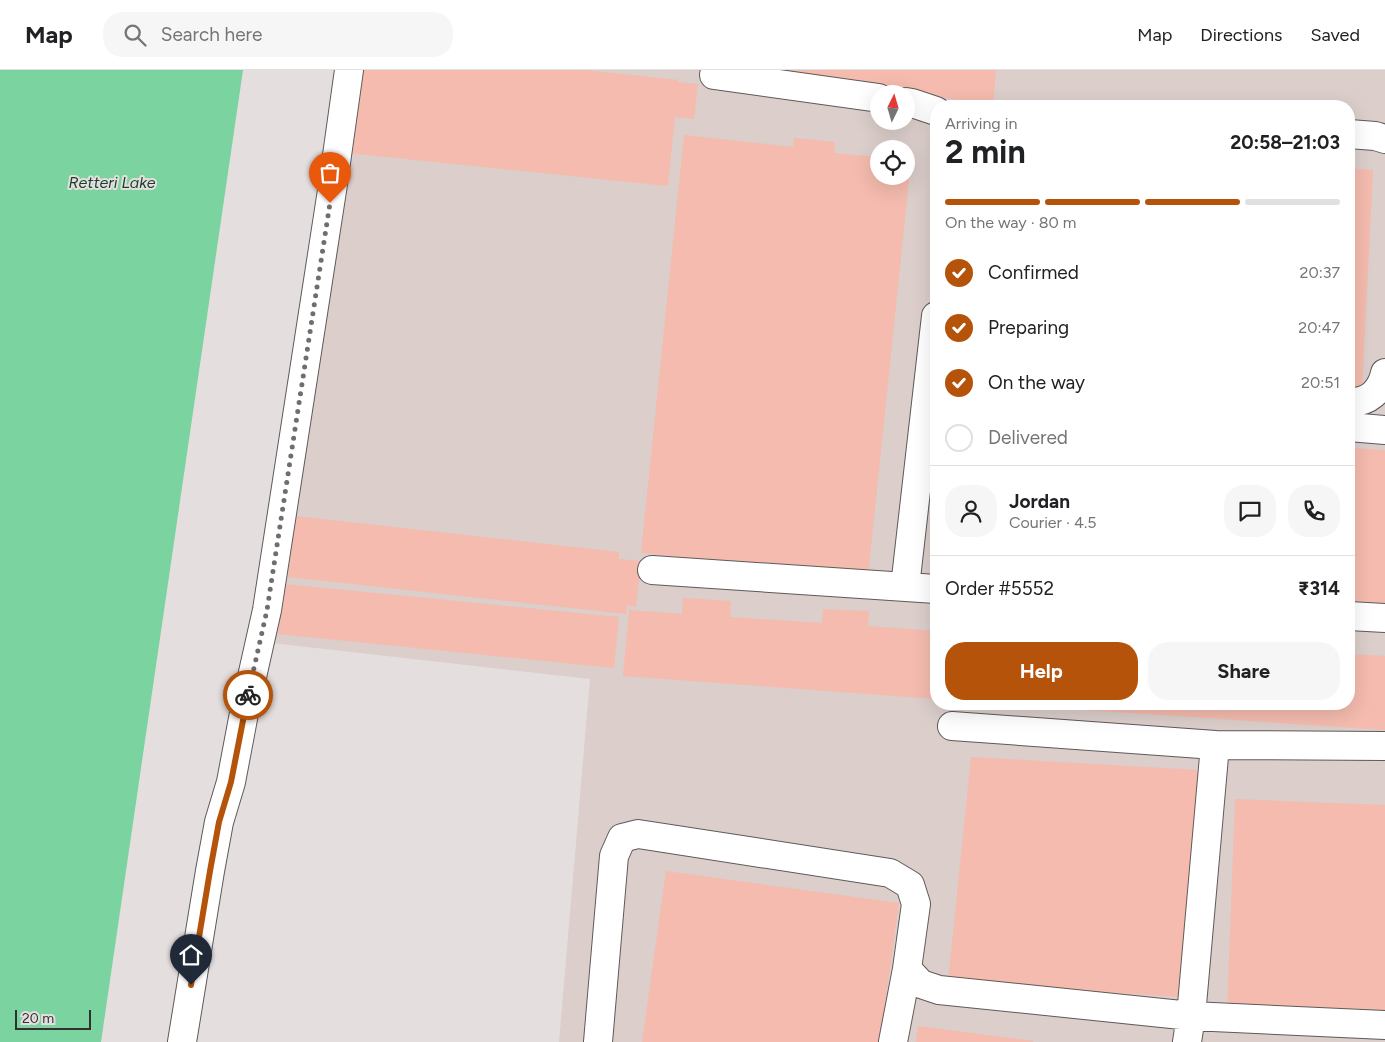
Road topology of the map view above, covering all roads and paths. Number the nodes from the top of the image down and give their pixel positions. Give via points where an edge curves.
1 (349, 70) edge
2 (714, 75) dead end
3 (870, 97) edge
4 (915, 103) edge
5 (930, 109) edge
6 (1355, 134) edge
7 (1385, 139) edge
8 (930, 370) edge
9 (1385, 373) edge
10 (1355, 402) edge
11 (1355, 428) edge
12 (1385, 430) edge
13 (652, 570) dead end
14 (906, 587) junction
15 (930, 589) edge
16 (1355, 616) edge
17 (1385, 618) edge
18 (952, 726) dead end
19 (1215, 745) junction
20 (1385, 746) edge
21 (907, 969) junction
22 (1385, 1025) edge
23 (1189, 1029) edge
24 (182, 1042) edge
25 (598, 1042) edge
26 (893, 1042) edge

1 - 24 street via 267,610 231,782 219,822
2 - 3 street
4 - 5 street
6 - 7 street
8 - 14 street
9 - 10 street via 1372,397
11 - 12 street
13 - 14 street
14 - 15 street
16 - 17 street
18 - 19 street
19 - 20 street
19 - 23 street
21 - 23 street via 921,984 939,990
21 - 25 street via 916,904 910,885 890,873 638,834 622,838 614,856
21 - 26 street
22 - 23 street

